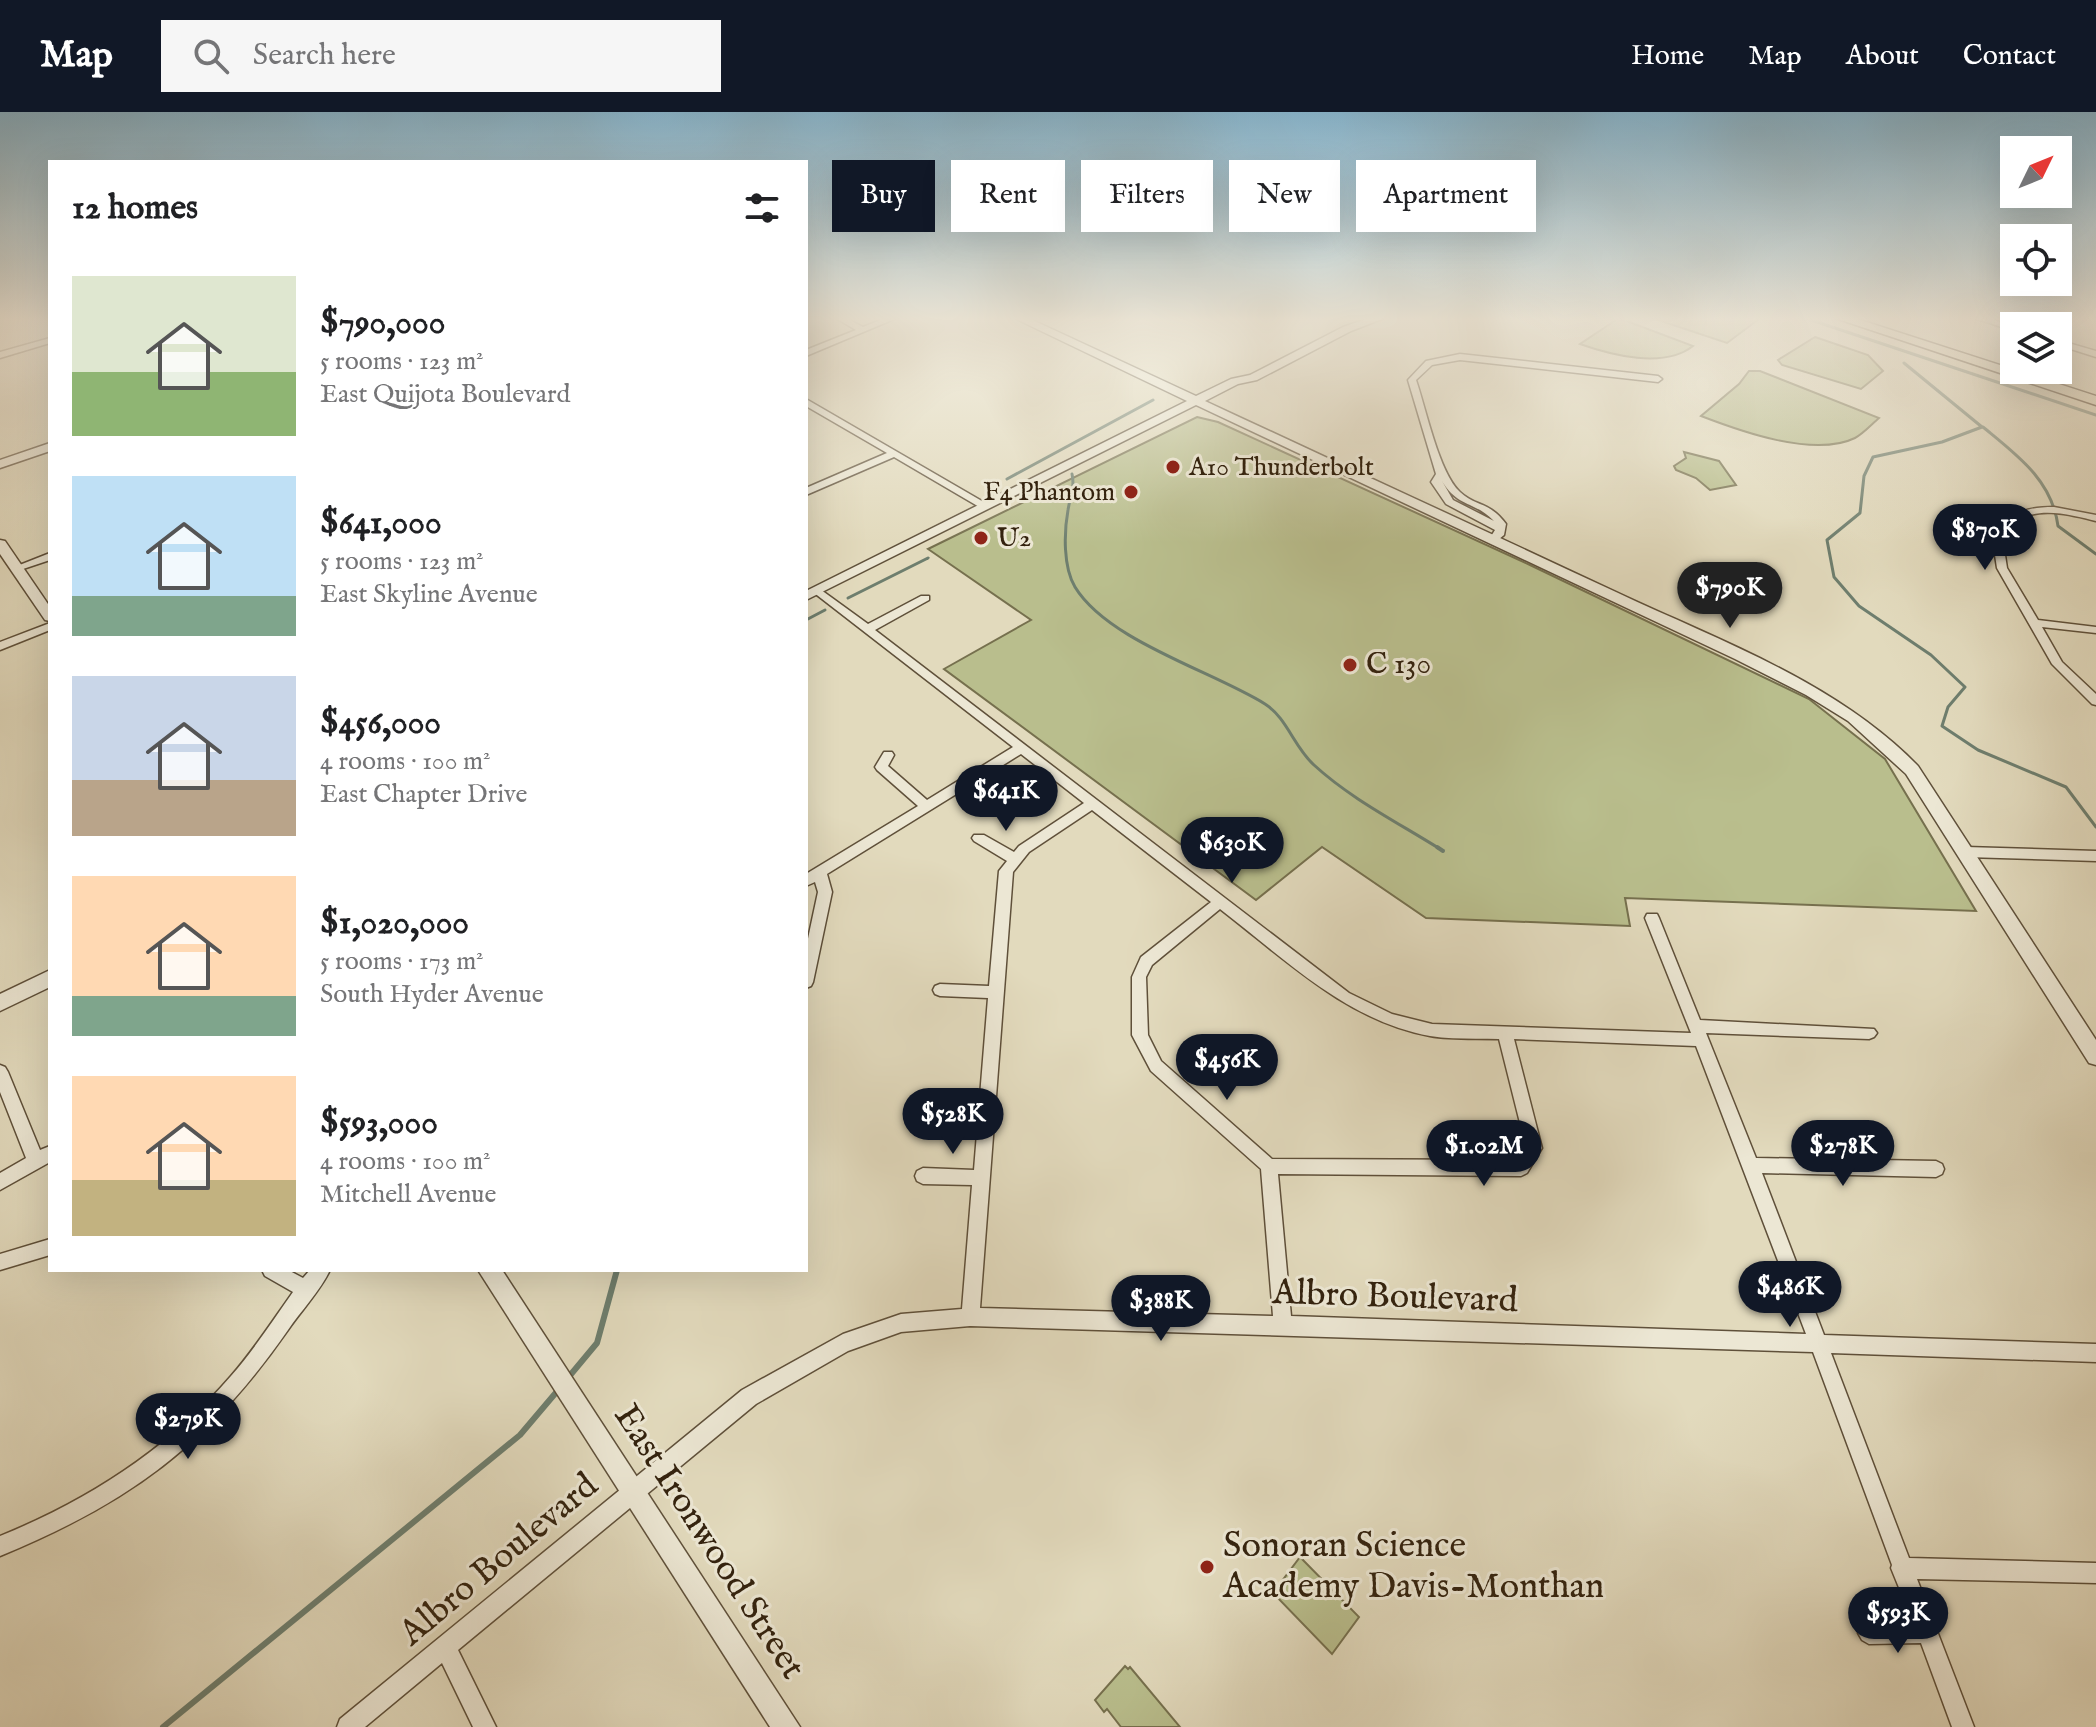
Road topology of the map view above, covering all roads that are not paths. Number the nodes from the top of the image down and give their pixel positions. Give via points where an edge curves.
1 (1177, 392) edge
2 (1213, 392) edge
3 (1226, 392) edge
4 (1416, 392) edge
5 (2069, 392) edge
6 (1195, 401) junction
7 (2096, 401) edge
8 (808, 403) edge
9 (1165, 416) junction
10 (1239, 422) junction
11 (48, 448) edge
12 (890, 452) junction
13 (0, 464) edge
14 (808, 491) edge
15 (984, 506) junction
16 (2096, 518) edge
17 (1496, 535) junction
18 (1, 545) edge
19 (48, 557) edge
20 (17, 568) junction
21 (812, 593) edge
22 (925, 598) dead end
23 (48, 614) edge
24 (2037, 623) junction
25 (48, 627) edge
26 (866, 630) junction
27 (2096, 630) edge
28 (0, 646) edge
29 (2096, 701) edge
30 (1021, 748) junction
31 (888, 755) dead end
32 (1093, 803) junction
33 (926, 806) junction
34 (979, 838) dead end
35 (1966, 852) junction
36 (2096, 856) edge
37 (1014, 859) junction
38 (820, 873) junction
39 (808, 880) edge
40 (1221, 901) junction
41 (1652, 918) dead end
42 (808, 973) edge
43 (48, 979) edge
44 (940, 990) dead end
45 (996, 992) junction
46 (0, 1003) edge
47 (1697, 1033) junction
48 (1869, 1033) dead end
49 (1505, 1034) junction
50 (2096, 1057) edge
51 (0, 1072) edge
52 (43, 1158) edge
53 (1751, 1165) junction
54 (1269, 1166) junction
55 (1936, 1169) dead end
56 (923, 1176) dead end
57 (981, 1178) junction
58 (0, 1182) edge
59 (48, 1248) edge
60 (0, 1262) edge
61 (275, 1272) edge
62 (319, 1272) edge
63 (490, 1272) edge
64 (306, 1289) junction
65 (970, 1317) junction
66 (1283, 1325) junction
67 (1818, 1343) junction
68 (2096, 1353) edge
69 (632, 1491) junction
70 (0, 1546) edge
71 (1901, 1568) junction
72 (2096, 1573) edge
73 (1927, 1632) junction
74 (1869, 1633) dead end
75 (445, 1646) junction
76 (348, 1727) edge
77 (485, 1727) edge
78 (786, 1727) edge
79 (1963, 1727) edge

1 - 6 street
2 - 6 street
3 - 10 street via 1224,407
4 - 17 street via 1441,474 1457,495 1489,509 1501,524
5 - 7 main road
6 - 9 street
6 - 10 street
8 - 12 street
9 - 10 street via 1201,414
9 - 15 street
10 - 17 street
11 - 13 street
12 - 14 street
12 - 15 street
15 - 21 street
16 - 24 street via 2054,509 2013,520 1998,542 2002,568
17 - 35 street via 1740,656 1884,737
18 - 20 street
19 - 20 street
20 - 23 street
21 - 26 street
22 - 26 street
24 - 27 street
24 - 29 street via 2058,664
25 - 28 street
26 - 30 street
30 - 32 street
30 - 33 street
31 - 33 street via 881,767
32 - 37 street
32 - 40 street
33 - 38 street
34 - 37 street
35 - 36 street
35 - 50 street
37 - 45 street via 1006,871
38 - 39 street
38 - 42 street via 825,892
40 - 49 street via 1344,997 1370,1011 1432,1030
40 - 54 street via 1146,961 1139,977 1140,1035 1156,1066
41 - 47 street
43 - 46 street
44 - 45 street
45 - 57 street
47 - 48 street
47 - 49 street
47 - 53 street
49 - 54 street via 1534,1148 1521,1168
51 - 52 street
52 - 58 street
53 - 55 street
53 - 67 street
54 - 66 street
56 - 57 street
57 - 65 street
59 - 60 street
61 - 64 street
62 - 64 street
63 - 69 street, East Ironwood Street
64 - 70 street via 237,1384 147,1470 92,1504
65 - 66 street, Albro Boulevard
65 - 69 street, Albro Boulevard via 901,1323 843,1343 749,1397
66 - 67 street, Albro Boulevard
67 - 68 street, Albro Boulevard
67 - 71 street
69 - 75 street, Albro Boulevard
69 - 78 street, East Ironwood Street
71 - 72 street
71 - 73 street
73 - 74 street
73 - 79 street
75 - 76 street, Albro Boulevard
75 - 77 street

